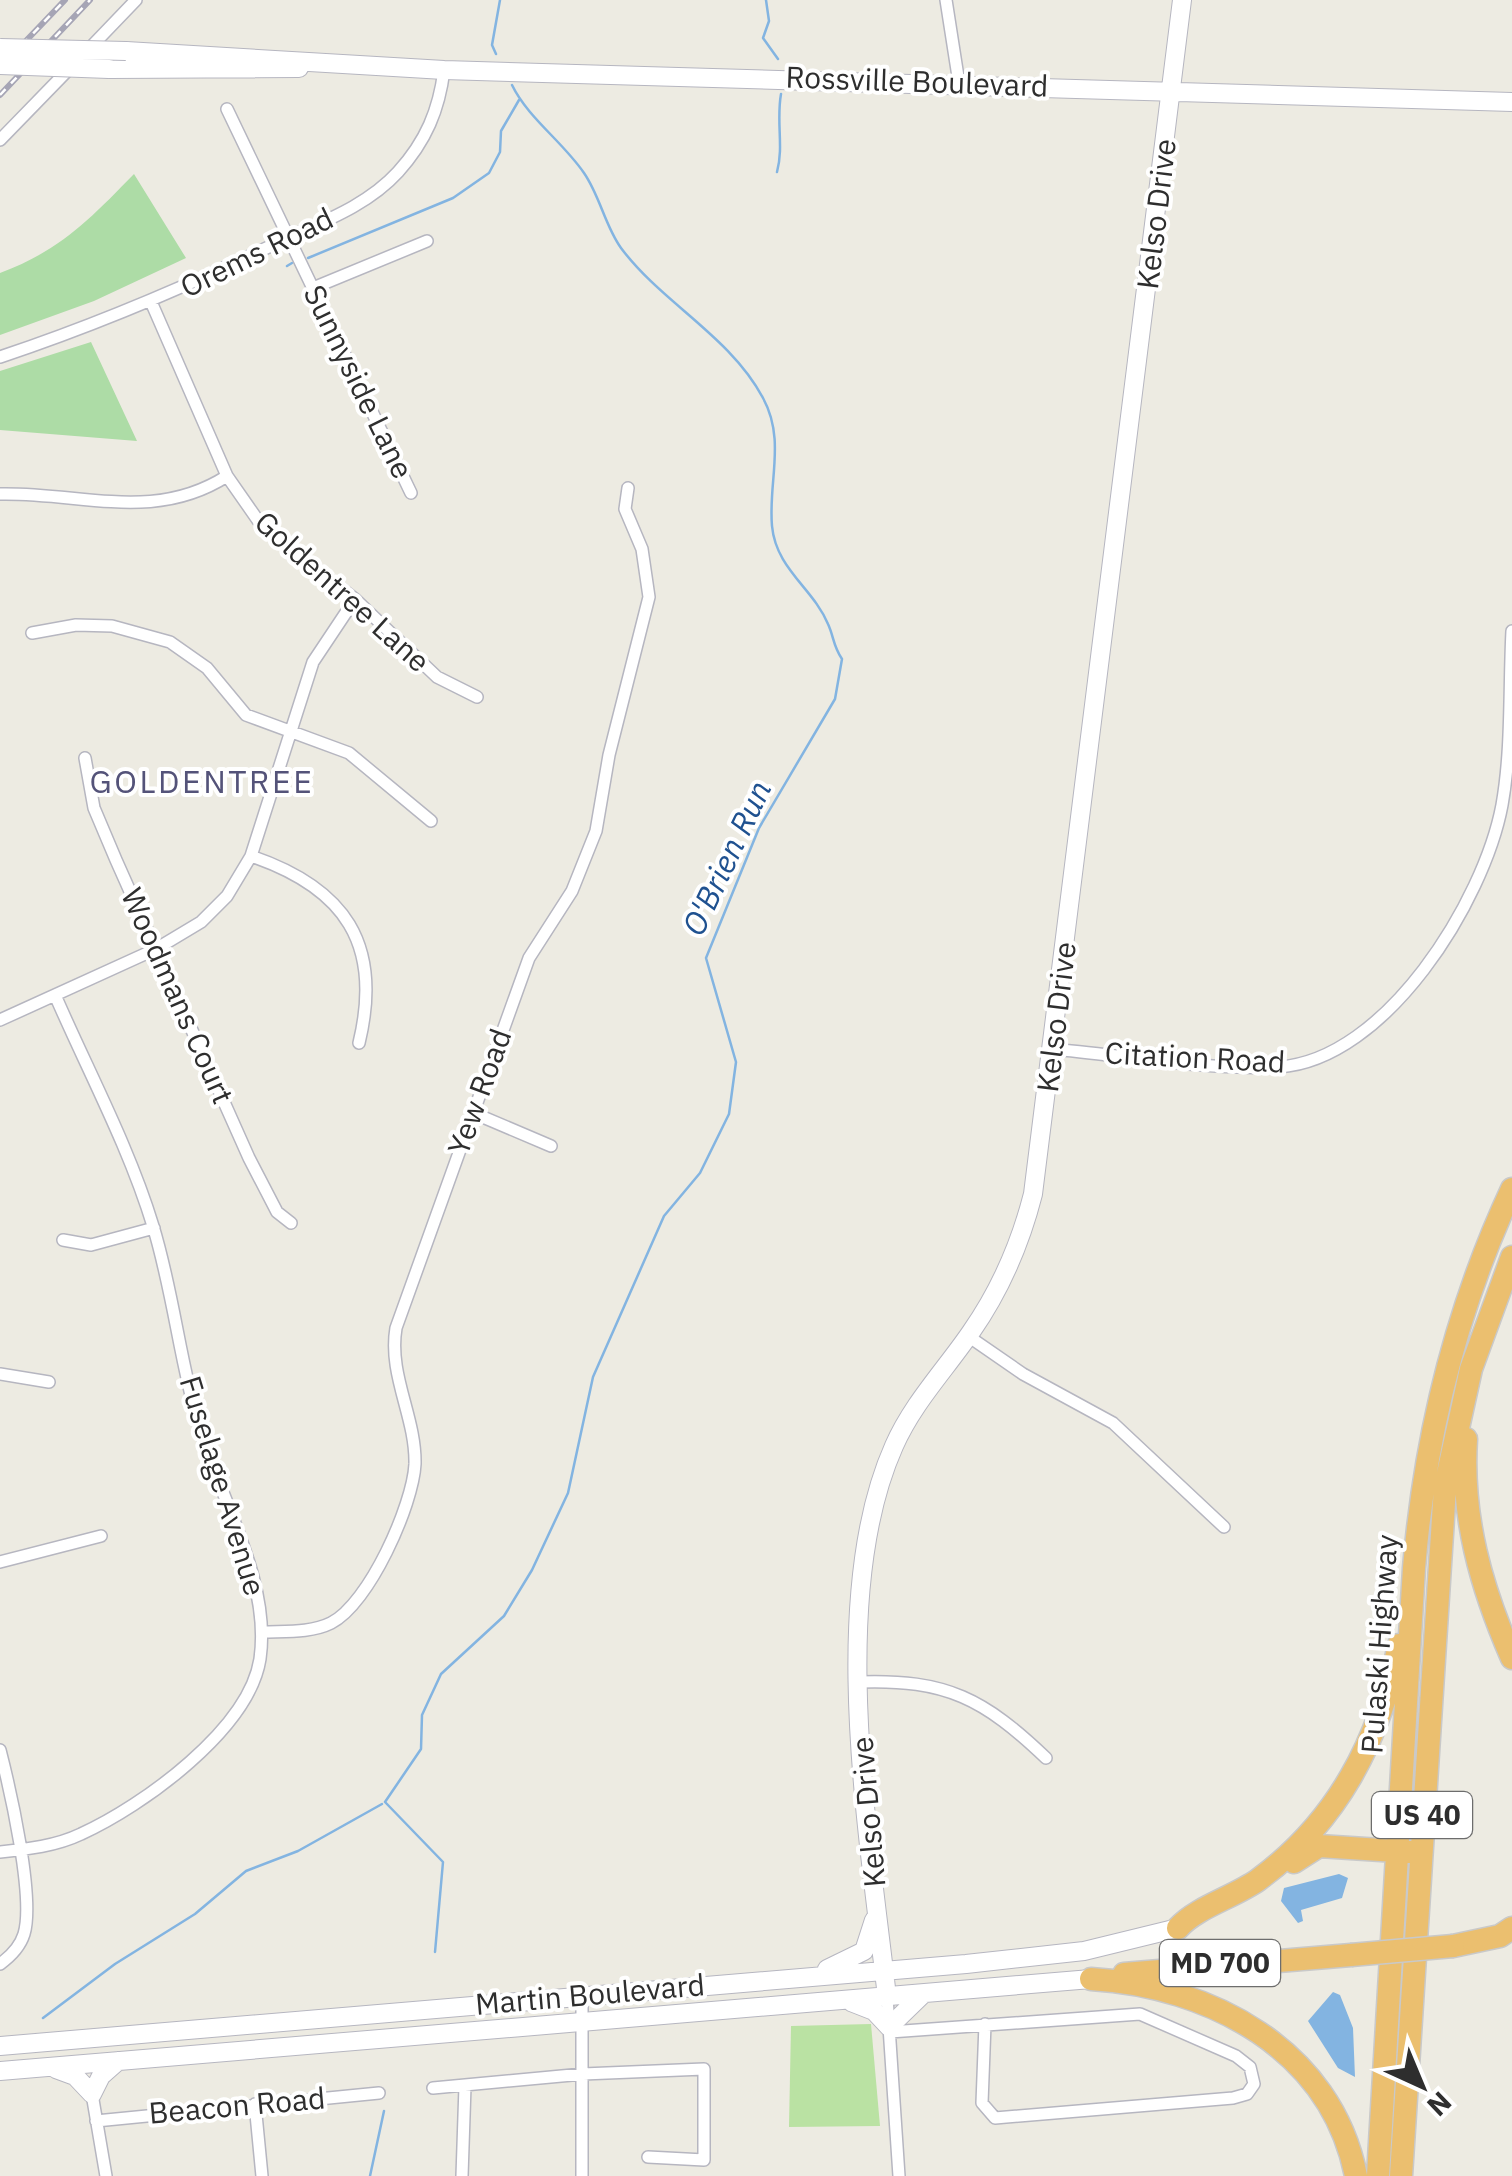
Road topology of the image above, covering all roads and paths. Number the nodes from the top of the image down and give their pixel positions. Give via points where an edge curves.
1 (136, 0) edge
2 (946, 0) edge
3 (1182, 0) edge
4 (0, 48) edge
5 (0, 65) edge
6 (323, 66) junction
7 (444, 70) junction
8 (960, 83) junction
9 (1173, 91) junction
10 (1512, 102) edge
11 (227, 109) dead end
12 (0, 140) edge
13 (289, 238) junction
14 (427, 241) dead end
15 (313, 288) junction
16 (152, 304) junction
17 (0, 357) edge
18 (227, 476) junction
19 (628, 488) dead end
20 (411, 493) dead end
21 (0, 494) edge
22 (355, 599) junction
23 (1512, 631) edge
24 (32, 633) dead end
25 (477, 696) dead end
26 (290, 732) junction
27 (86, 758) dead end
28 (431, 820) dead end
29 (251, 856) junction
30 (156, 949) junction
31 (55, 995) junction
32 (0, 1020) edge
33 (359, 1043) dead end
34 (1052, 1049) junction
35 (470, 1112) junction
36 (551, 1146) dead end
37 (1512, 1189) edge
38 (291, 1223) dead end
39 (154, 1228) junction
40 (64, 1240) dead end
41 (1512, 1257) edge
42 (968, 1336) junction
43 (1465, 1362) junction
44 (0, 1374) edge
45 (48, 1382) dead end
46 (1224, 1526) dead end
47 (101, 1536) dead end
48 (0, 1562) edge
49 (1414, 1568) junction
50 (263, 1632) junction
51 (1512, 1658) edge
52 (860, 1682) junction
53 (0, 1750) edge
54 (1046, 1758) dead end
55 (20, 1850) junction
56 (0, 1852) edge
57 (1409, 1852) junction
58 (876, 1900) junction
59 (1178, 1928) junction
60 (1512, 1928) edge
61 (0, 1964) edge
62 (884, 1971) junction
63 (808, 1976) junction
64 (1091, 1980) junction
65 (923, 1994) junction
66 (582, 1996) junction
67 (887, 1997) junction
68 (841, 2001) junction
69 (583, 2024) junction
70 (985, 2024) junction
71 (890, 2030) junction
72 (0, 2046) edge
73 (119, 2060) junction
74 (49, 2066) junction
75 (0, 2071) edge
76 (583, 2074) junction
77 (465, 2086) junction
78 (433, 2088) dead end
79 (379, 2093) dead end
80 (92, 2094) junction
81 (255, 2104) junction
82 (96, 2121) junction
83 (648, 2158) dead end
84 (106, 2176) edge
85 (262, 2176) edge
86 (462, 2176) edge
87 (582, 2176) edge
88 (899, 2176) edge
89 (1356, 2176) edge
90 (1378, 2176) edge
91 (1401, 2176) edge

1 - 12 street
2 - 8 street
3 - 9 main road, Kelso Drive
4 - 6 main road, Rossville Boulevard, bridge via 267,56
5 - 6 main road, Rossville Boulevard, bridge via 267,71
6 - 7 main road, Rossville Boulevard
7 - 8 main road, Rossville Boulevard
7 - 13 street, Orems Road via 434,119 398,172 366,199
8 - 9 main road, Rossville Boulevard
9 - 10 main road, Rossville Boulevard
9 - 34 main road, Kelso Drive
11 - 13 street, Sunnyside Lane
13 - 15 street, Sunnyside Lane
13 - 16 street, Orems Road
14 - 15 street
15 - 20 street, Sunnyside Lane
16 - 17 street, Orems Road
16 - 18 street, Goldentree Lane
18 - 21 street via 194,496 148,503
18 - 22 street, Goldentree Lane via 264,528
19 - 35 street, Yew Road via 625,509 642,549 649,597 596,831 572,891 529,958
22 - 25 street, Goldentree Lane via 437,676
22 - 26 street via 313,662
23 - 34 street, Citation Road via 1496,832 1471,891 1390,1012 1334,1053 1280,1067
24 - 26 street via 94,625 158,637 198,660 246,715
26 - 28 street via 361,761
26 - 29 street
27 - 30 street, Woodmans Court via 94,808
29 - 30 street via 217,907
29 - 33 street via 318,887 353,928 366,968
30 - 31 street
30 - 38 street, Woodmans Court via 262,1186 276,1212
31 - 32 street
31 - 39 street, Fuselage Avenue
34 - 42 main road, Kelso Drive via 1026,1222 1000,1285
35 - 36 street
35 - 50 street, Yew Road via 396,1328 396,1368 414,1464 402,1513 353,1607 321,1627
37 - 43 highway, Pulaski Highway / US 40 via 1483,1256
39 - 40 street via 92,1245
39 - 50 street, Fuselage Avenue via 200,1430 255,1588
41 - 43 highway, Pulaski Highway / US 40
42 - 46 street via 1120,1428
42 - 52 main road, Kelso Drive via 916,1405 886,1468 863,1567
43 - 49 highway, Pulaski Highway / US 40 via 1424,1474
43 - 51 highway via 1468,1523
43 - 57 highway, Pulaski Highway / US 40 via 1441,1522
44 - 45 street
47 - 48 street
49 - 57 highway, Pulaski Highway / US 40
49 - 59 highway via 1382,1715 1345,1790 1260,1879
50 - 55 street, Fuselage Avenue via 253,1684 214,1741 94,1827
52 - 54 street via 955,1690
52 - 58 main road, Kelso Drive
53 - 55 street
55 - 56 street, Fuselage Avenue
55 - 61 street via 26,1927
57 - 59 highway, MD 700 via 1319,1846 1242,1898
57 - 90 highway, Pulaski Highway / US 40
57 - 91 highway, Pulaski Highway / US 40
58 - 62 main road, Kelso Drive
58 - 63 main road via 864,1951
59 - 62 main road, Martin Boulevard / MD 700 via 1084,1951
60 - 64 highway, MD 700, bridge via 1453,1946
62 - 63 main road, Martin Boulevard / MD 700
62 - 67 main road, Kelso Drive
63 - 66 main road, Martin Boulevard / MD 700
64 - 65 main road, Martin Boulevard / MD 700
64 - 89 highway via 1178,1992 1263,2034 1326,2100
65 - 67 main road, Martin Boulevard / MD 700
65 - 71 main road
66 - 69 street
66 - 72 main road, Martin Boulevard / MD 700
67 - 68 main road, Martin Boulevard / MD 700
67 - 71 street
68 - 69 main road, Martin Boulevard / MD 700
68 - 71 main road via 868,2008
69 - 73 main road, Martin Boulevard / MD 700
69 - 76 street
70 - 70 street via 1140,2014 1245,2062 1254,2084 1248,2094 1232,2098 995,2118 982,2103
70 - 71 street
71 - 88 street
73 - 74 main road, Martin Boulevard / MD 700
73 - 80 main road
74 - 75 main road, Martin Boulevard / MD 700
74 - 80 main road via 75,2076
76 - 77 street
76 - 83 street via 704,2070 704,2160
76 - 87 street
77 - 78 street
77 - 86 street
79 - 81 street, Beacon Road
80 - 82 street
81 - 82 street, Beacon Road
81 - 85 street
82 - 84 street

